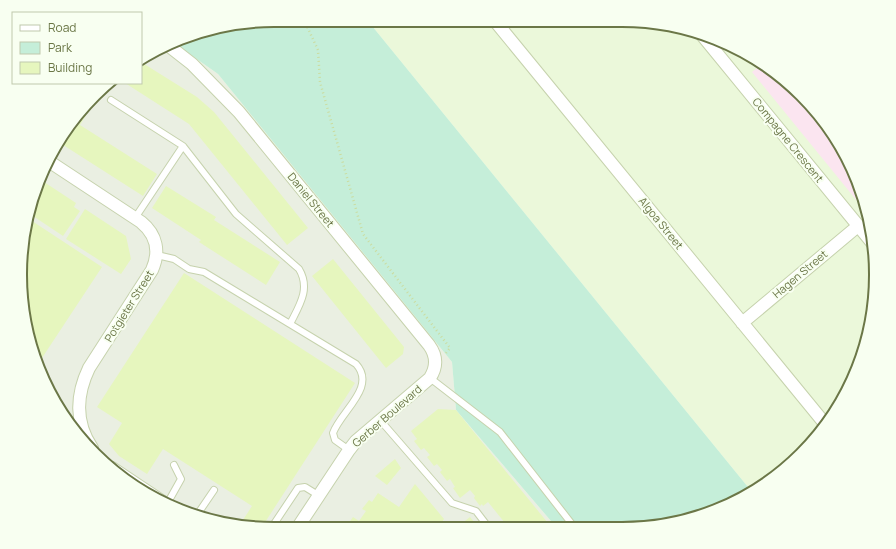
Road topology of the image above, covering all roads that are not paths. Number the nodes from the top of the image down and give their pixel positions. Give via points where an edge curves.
1 (500, 27) edge
2 (709, 43) edge
3 (173, 49) edge
4 (111, 100) dead end
5 (183, 146) junction
6 (53, 164) edge
7 (135, 218) junction
8 (858, 226) junction
9 (866, 235) edge
10 (157, 255) junction
11 (742, 323) junction
12 (290, 324) junction
13 (436, 366) joint
14 (430, 378) junction
15 (380, 420) junction
16 (822, 420) edge
17 (82, 431) edge
18 (349, 450) junction
19 (174, 465) dead end
20 (214, 490) dead end
21 (318, 495) junction
22 (170, 498) edge
23 (200, 511) edge
24 (275, 522) edge
25 (301, 522) edge
26 (484, 522) edge
27 (570, 522) edge

1 - 11 street, Algoa Street
2 - 8 street, Compagne Crescent
3 - 13 street, Daniel Street via 192,64 240,112 429,345
4 - 5 lane
5 - 7 lane
5 - 12 lane via 236,214 302,274 304,294
6 - 7 street
7 - 10 street via 152,233
8 - 9 street, Compagne Crescent
8 - 11 street, Hagen Street
10 - 12 lane via 174,259 189,268 204,272
10 - 17 street, Potgieter Street via 152,270 89,368 79,402
11 - 16 street, Algoa Street
12 - 18 lane via 360,368 363,380 361,390 333,433 334,440
13 - 14 street, Gerber Boulevard
14 - 15 street, Gerber Boulevard
14 - 27 lane via 500,432
15 - 18 street, Gerber Boulevard
15 - 26 lane via 452,503 476,511
18 - 21 street, Gerber Boulevard
19 - 22 lane via 181,479
20 - 23 lane
21 - 24 lane via 305,487 298,488
21 - 25 street, Gerber Boulevard

